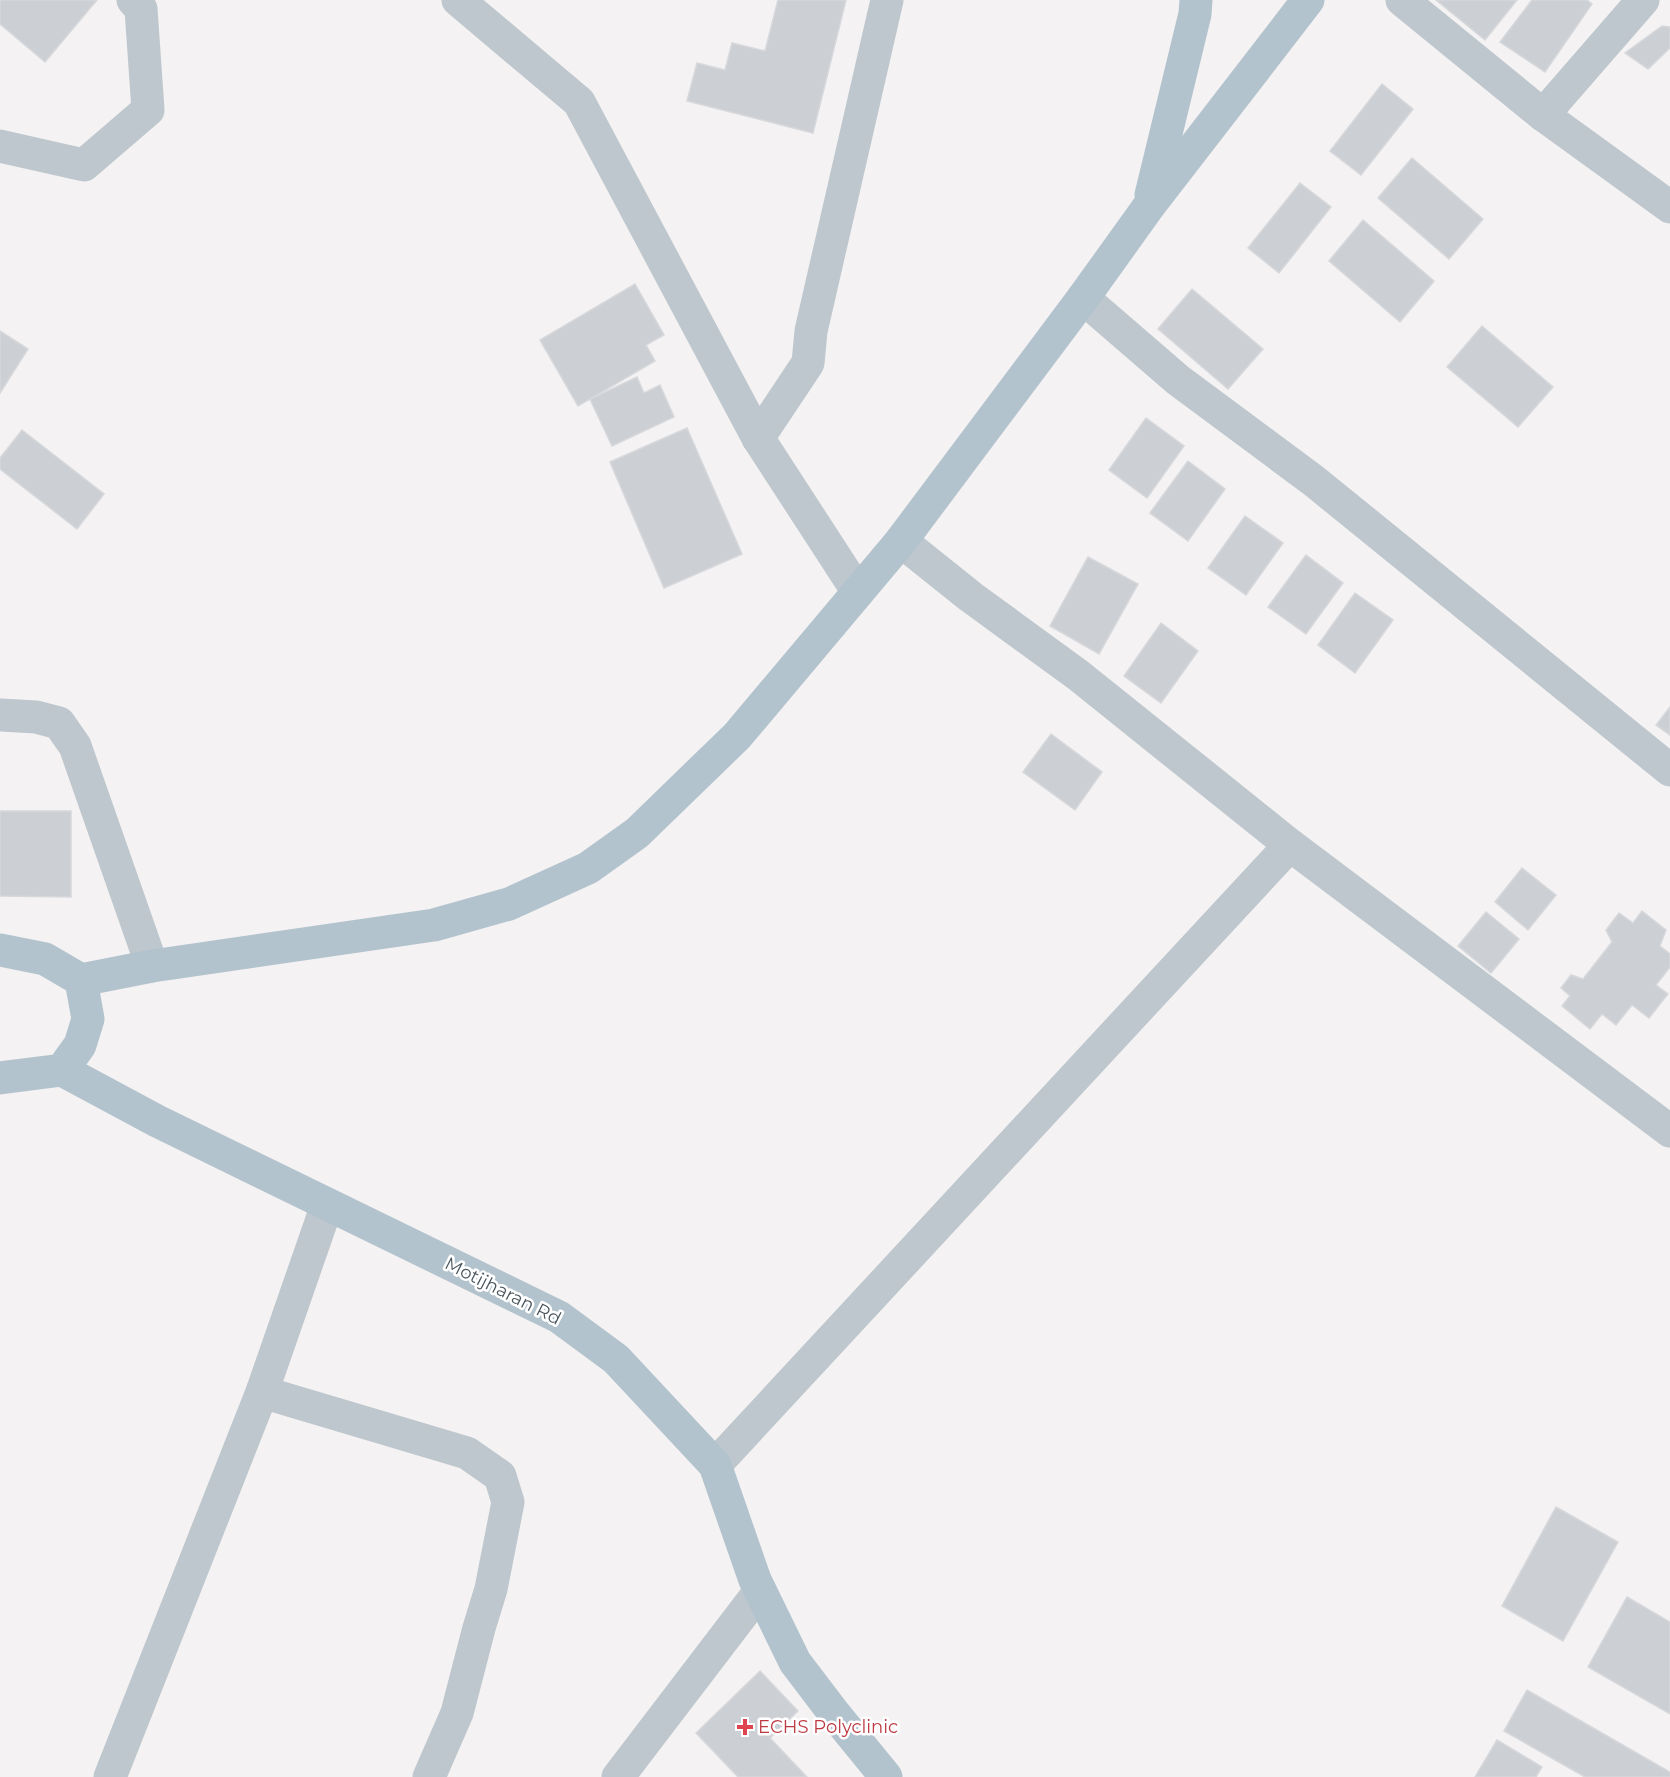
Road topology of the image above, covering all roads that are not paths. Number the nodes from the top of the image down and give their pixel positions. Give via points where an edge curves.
1 (133, 0) edge
2 (458, 0) edge
3 (887, 0) edge
4 (1196, 0) edge
5 (1308, 0) edge
6 (1402, 0) edge
7 (1643, 0) edge
8 (1543, 115) junction
9 (0, 146) edge
10 (1149, 206) junction
11 (1670, 207) edge
12 (1083, 298) junction
13 (758, 438) junction
14 (901, 541) junction
15 (858, 592) junction
16 (0, 715) edge
17 (1670, 770) edge
18 (1290, 845) junction
19 (0, 950) edge
20 (152, 966) junction
21 (81, 980) junction
22 (62, 1070) junction
23 (0, 1078) edge
24 (1670, 1131) edge
25 (327, 1204) junction
26 (262, 1392) junction
27 (715, 1466) junction
28 (760, 1591) junction
29 (110, 1777) edge
30 (429, 1777) edge
31 (618, 1777) edge
32 (886, 1777) edge

1 - 9 street via 141,9 148,110 84,165
2 - 13 street via 579,102
3 - 13 street via 811,331 808,363
4 - 10 main road
5 - 10 main road
6 - 8 street
7 - 8 street
8 - 11 street
10 - 12 main road
12 - 14 main road
12 - 17 street via 1178,380 1314,481
13 - 15 street
14 - 15 main road
14 - 18 street via 1078,675
15 - 20 main road via 737,736 637,833 588,868 509,904 434,925
16 - 20 street via 59,723 75,746
18 - 24 street
18 - 27 street
19 - 21 main road via 45,959
20 - 21 main road
21 - 22 main road via 88,1019 80,1045
22 - 23 main road
22 - 25 main road, Motijharan Rd
25 - 26 street
25 - 27 main road, Motijharan Rd via 559,1317 616,1359
26 - 29 street
26 - 30 street via 467,1453 500,1476 508,1502 491,1589 457,1713
27 - 28 main road, Motijharan Rd
28 - 31 street
28 - 32 main road, Motijharan Rd via 795,1662

